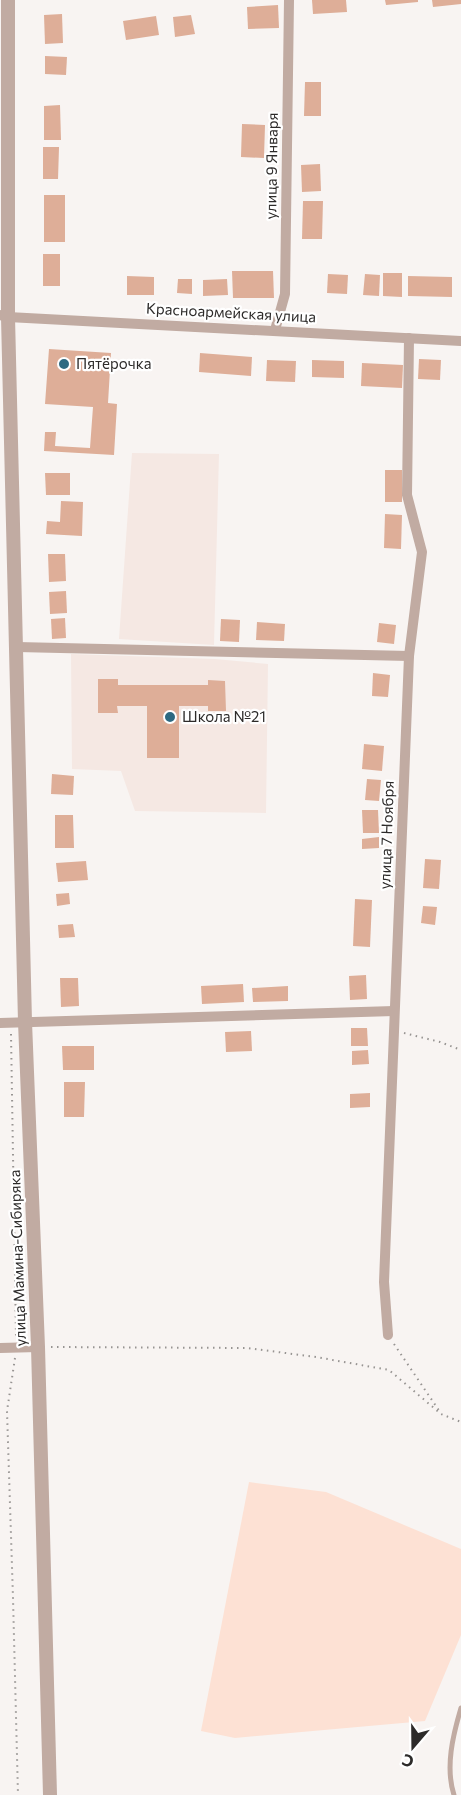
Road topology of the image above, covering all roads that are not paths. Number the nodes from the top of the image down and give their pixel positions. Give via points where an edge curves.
1 (8, 0) edge
2 (289, 0) edge
3 (4, 316) edge
4 (275, 330) junction
5 (409, 338) junction
6 (461, 341) edge
7 (17, 647) junction
8 (409, 656) junction
9 (394, 1011) junction
10 (5, 1022) edge
11 (25, 1022) junction
12 (388, 1335) road end
13 (38, 1347) junction
14 (0, 1348) edge
15 (461, 1708) edge
16 (51, 1795) edge
17 (454, 1795) edge

1 - 3 street, улица Мамина-Сибиряка
2 - 4 street, улица 9 Января via 285,294
3 - 4 street, Красноармейская улица
3 - 7 street, улица Мамина-Сибиряка
4 - 5 street, Красноармейская улица
5 - 6 street, Красноармейская улица
5 - 8 street, улица 7 Ноября via 407,495 422,552
7 - 8 street
7 - 11 street, улица Мамина-Сибиряка
8 - 9 street, улица 7 Ноября
9 - 11 street
9 - 12 street, улица 7 Ноября via 384,1282
10 - 11 street
11 - 13 street, улица Мамина-Сибиряка
13 - 14 street
13 - 16 street, улица Мамина-Сибиряка
15 - 17 lane via 450,1761

